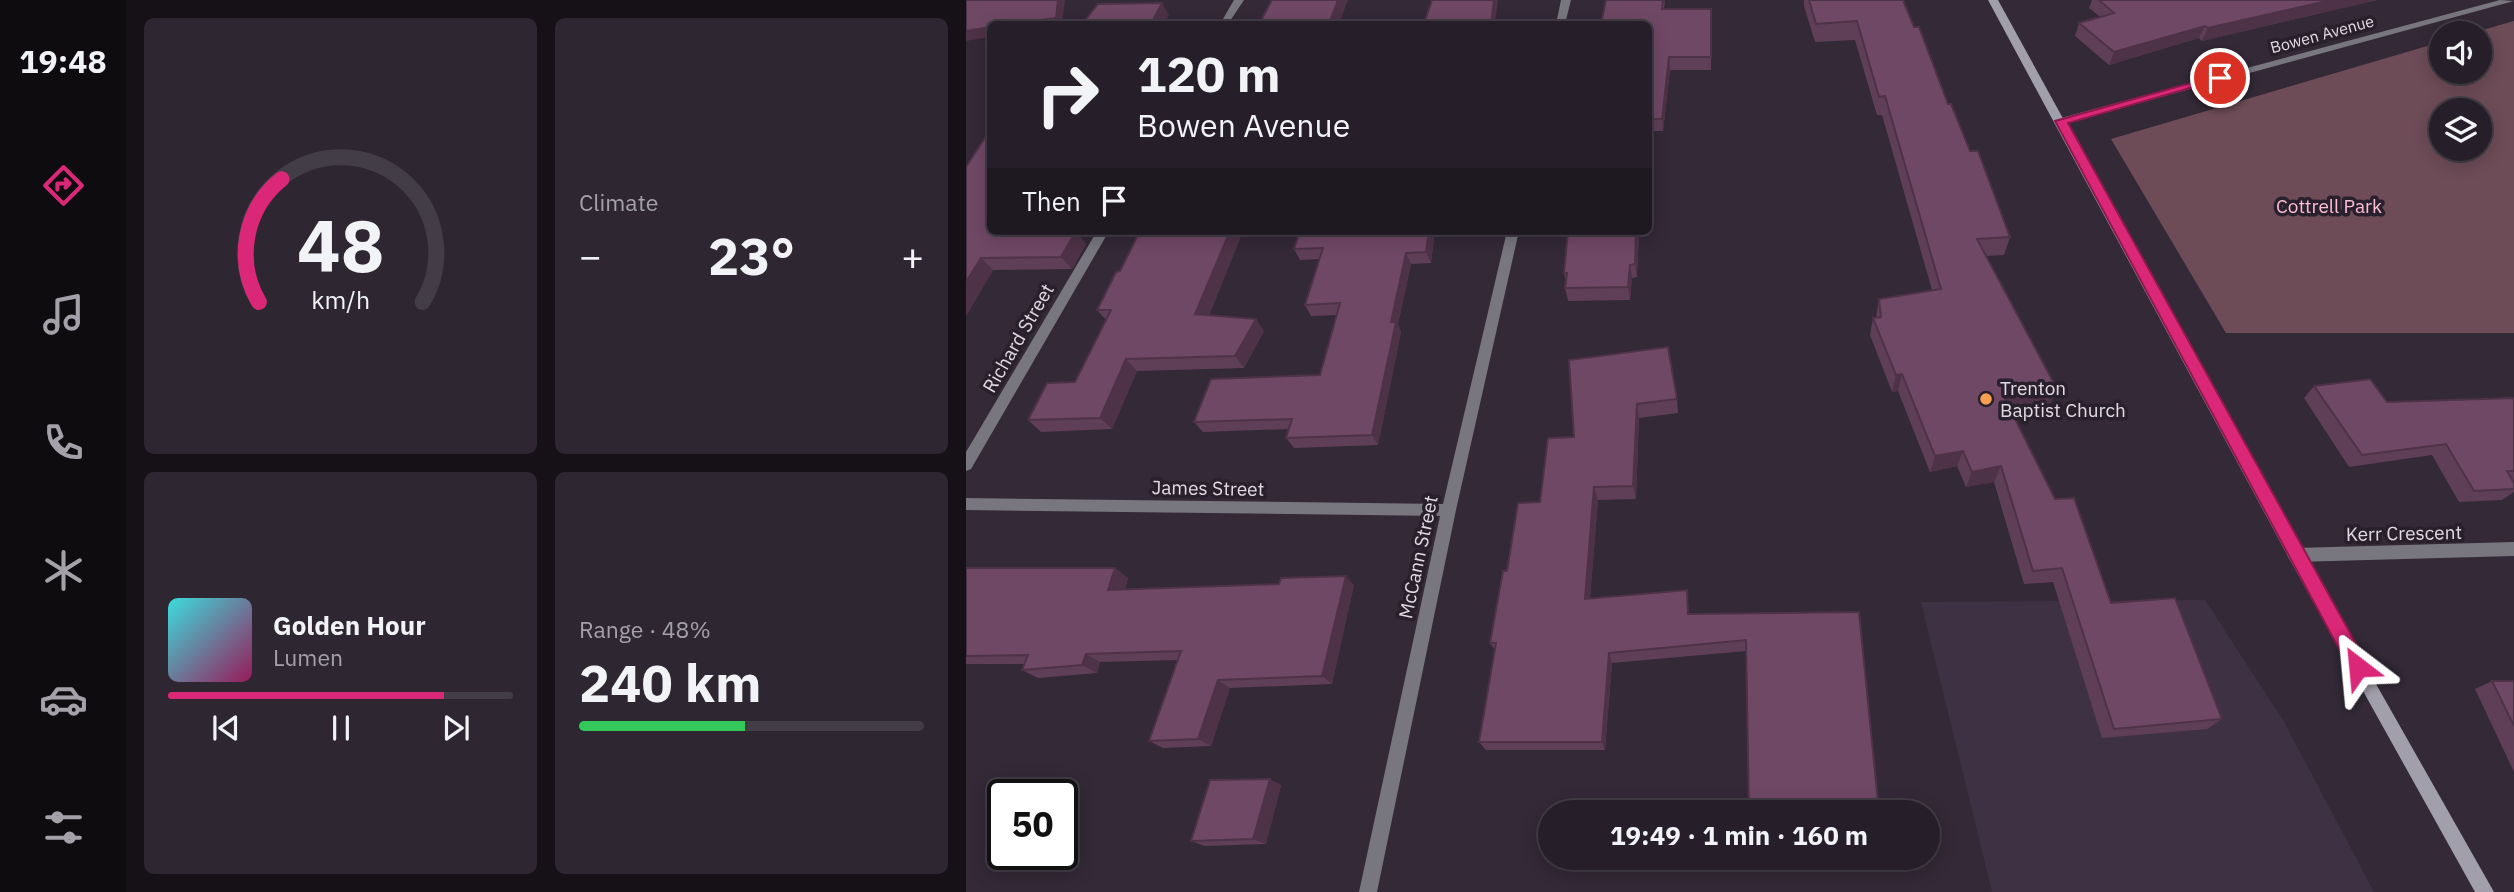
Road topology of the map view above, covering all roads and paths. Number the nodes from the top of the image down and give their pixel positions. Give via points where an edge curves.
1 (1238, 0) edge
2 (1566, 0) edge
3 (1993, 0) edge
4 (2510, 0) edge
5 (1226, 21) edge
6 (1561, 21) edge
7 (2061, 121) junction
8 (1101, 235) edge
9 (1512, 235) edge
10 (966, 465) edge
11 (966, 504) edge
12 (1449, 510) junction
13 (2514, 549) edge
14 (2295, 555) junction
15 (1368, 892) edge
16 (2485, 892) edge

1 - 5 street
2 - 6 street
3 - 7 main road
4 - 7 street, Bowen Avenue
7 - 14 main road
8 - 10 street, Richard Street
9 - 12 street, McCann Street
11 - 12 street, James Street
12 - 15 street, McCann Street
13 - 14 street, Kerr Crescent
14 - 16 main road

